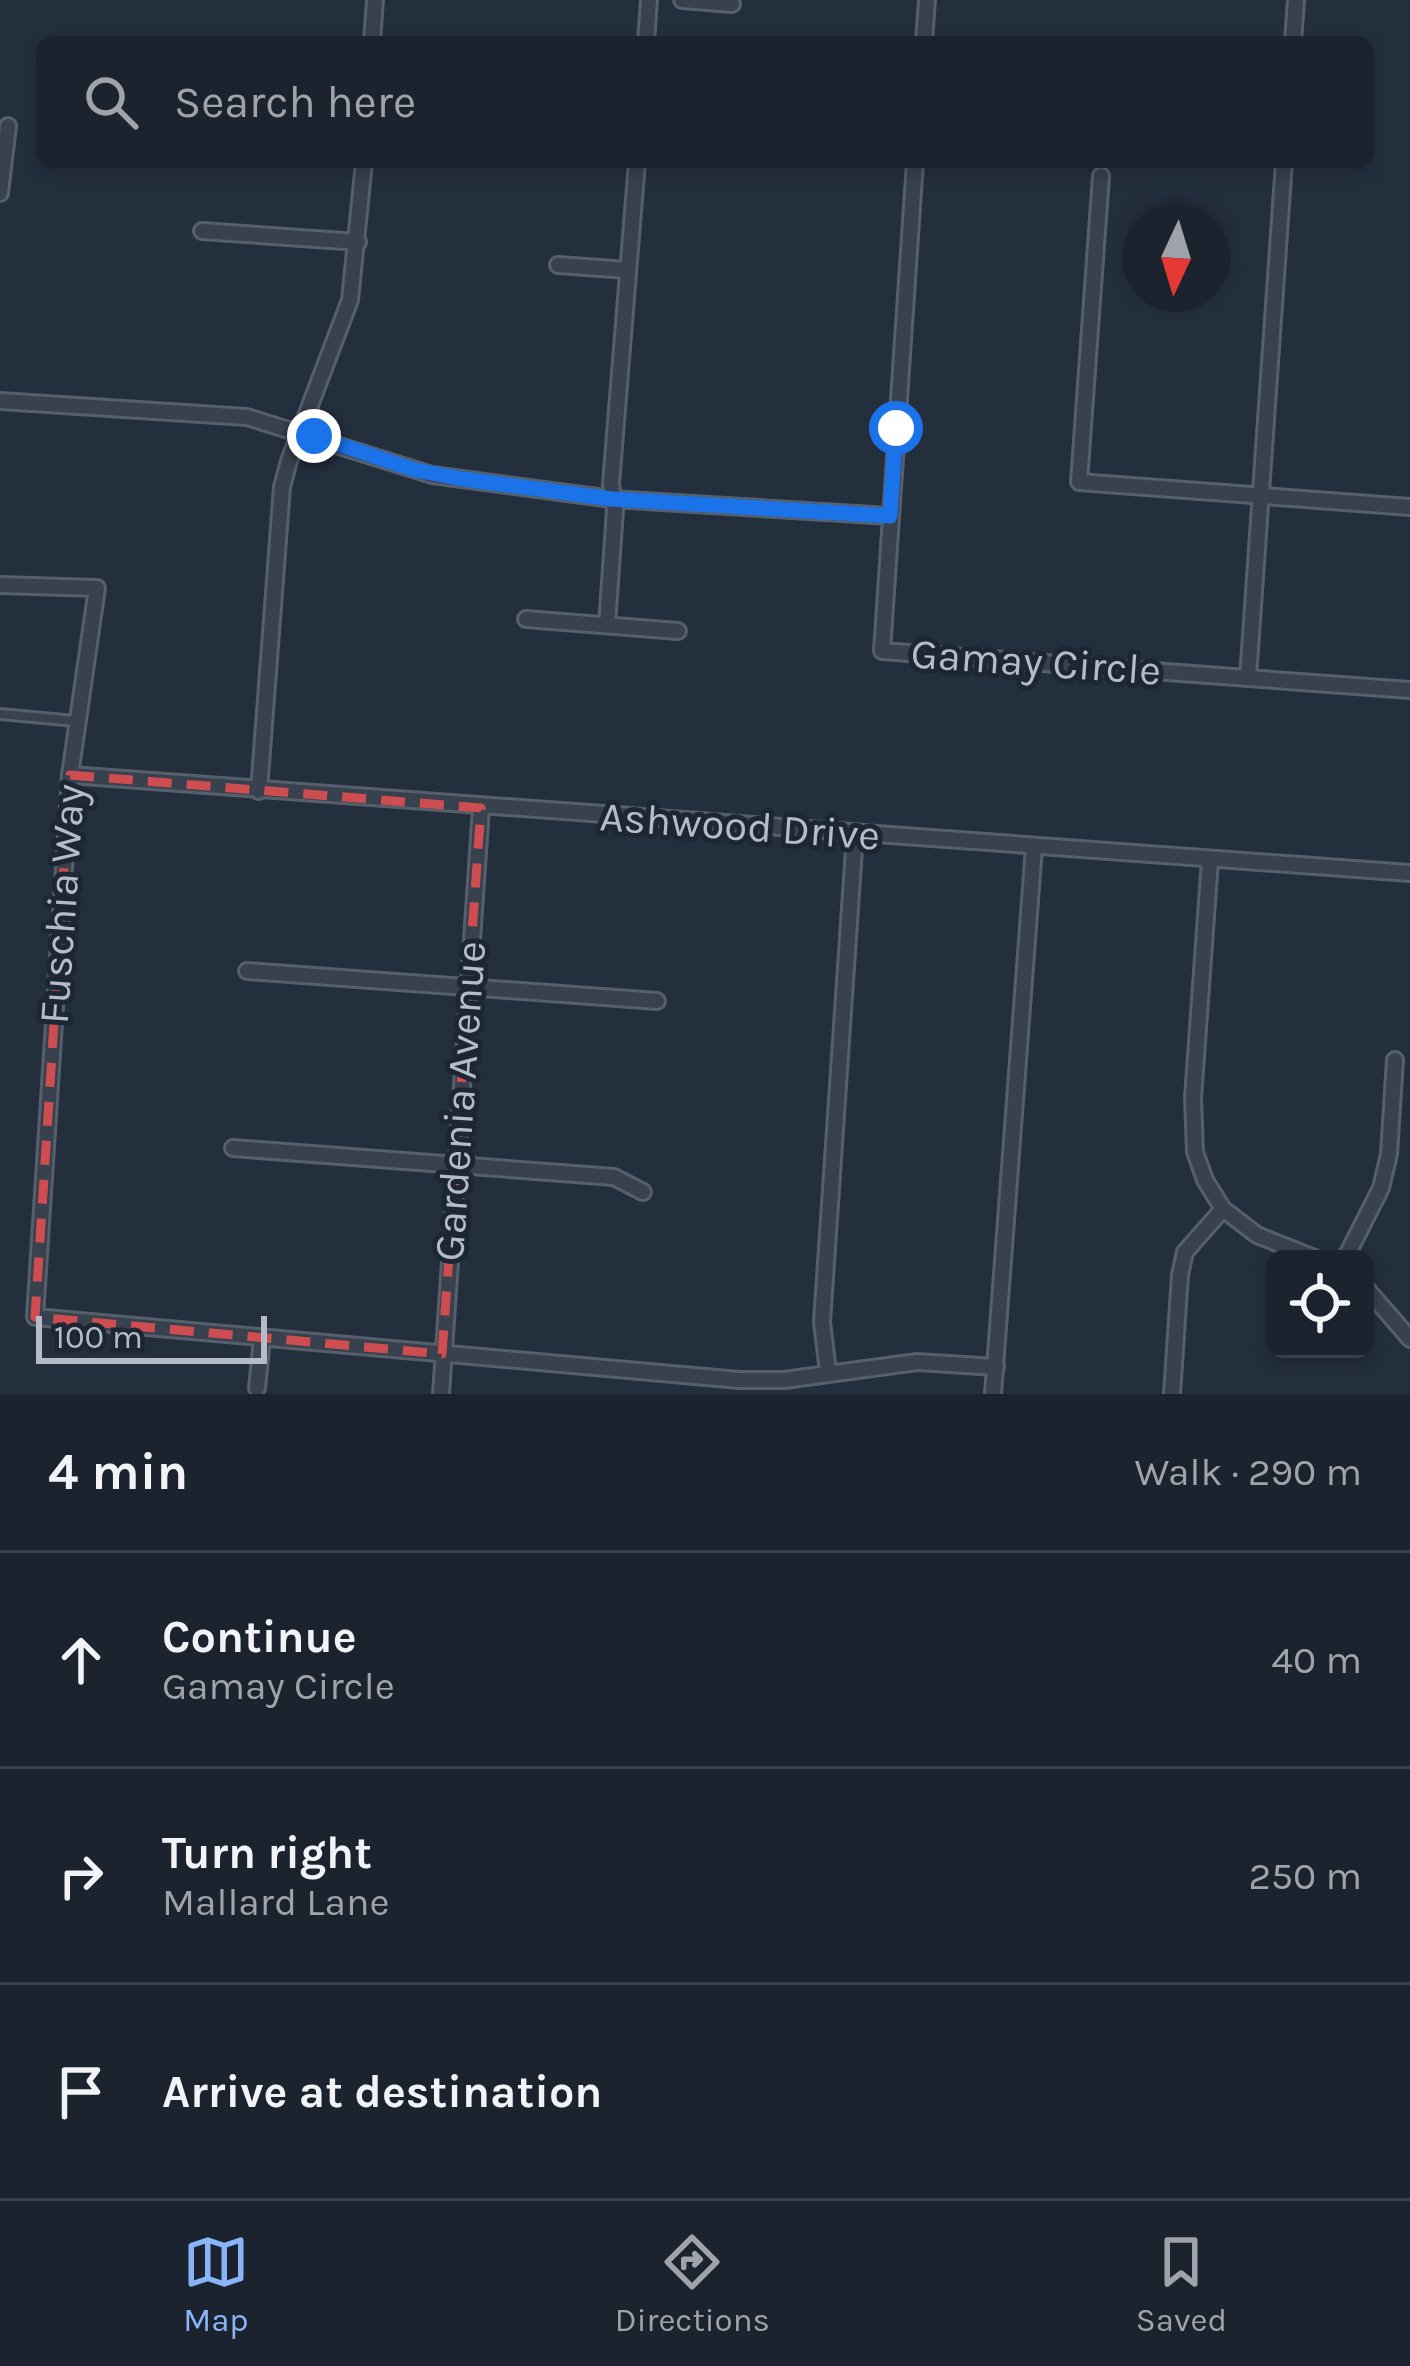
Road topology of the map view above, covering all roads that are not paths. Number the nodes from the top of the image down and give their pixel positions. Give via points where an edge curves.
1 (375, 0) edge
2 (649, 0) edge
3 (682, 0) edge
4 (927, 0) edge
5 (1296, 0) edge
6 (732, 4) dead end
7 (372, 36) edge
8 (646, 36) edge
9 (924, 36) edge
10 (1293, 36) edge
11 (8, 126) dead end
12 (364, 168) edge
13 (637, 168) edge
14 (915, 168) edge
15 (1284, 168) edge
16 (1101, 176) dead end
17 (0, 193) edge
18 (202, 231) dead end
19 (358, 242) junction
20 (558, 266) dead end
21 (627, 270) junction
22 (0, 401) edge
23 (300, 431) junction
24 (1260, 496) junction
25 (612, 499) junction
26 (1410, 507) edge
27 (890, 516) junction
28 (0, 585) edge
29 (526, 619) dead end
30 (607, 626) junction
31 (678, 631) dead end
32 (1248, 678) junction
33 (1410, 690) edge
34 (0, 714) edge
35 (75, 721) junction
36 (70, 776) junction
37 (259, 791) junction
38 (481, 808) junction
39 (856, 834) junction
40 (1034, 847) junction
41 (1210, 860) junction
42 (1410, 873) edge
43 (247, 971) dead end
44 (469, 987) junction
45 (657, 1001) dead end
46 (1395, 1060) dead end
47 (233, 1148) dead end
48 (455, 1164) junction
49 (643, 1192) dead end
50 (1223, 1210) junction
51 (1294, 1250) edge
52 (1350, 1250) edge
53 (1374, 1297) edge
54 (262, 1339) junction
55 (1410, 1339) edge
56 (442, 1354) junction
57 (996, 1367) junction
58 (829, 1372) junction
59 (256, 1388) dead end
60 (441, 1394) edge
61 (993, 1394) edge
62 (1172, 1394) edge

1 - 7 street
2 - 8 street
3 - 6 street
4 - 9 street
5 - 10 street
11 - 17 street
12 - 19 street
13 - 21 street
14 - 27 street, Gamay Circle
15 - 24 street
16 - 24 street via 1078,482
18 - 19 street
19 - 23 street via 350,300
20 - 21 street
21 - 25 street
22 - 23 street via 248,418
23 - 25 street via 432,475
23 - 37 street via 280,505
24 - 26 street
24 - 32 street
25 - 27 street
25 - 30 street
27 - 32 street, Gamay Circle via 882,651
28 - 35 street, Fuschia Way via 97,589
29 - 30 street
30 - 31 street
32 - 33 street
34 - 35 lane
35 - 36 street, Fuschia Way
36 - 37 street, Ashwood Drive
36 - 54 street, Fuschia Way via 35,1317
37 - 38 street, Ashwood Drive
38 - 39 street, Ashwood Drive
38 - 44 street, Gardenia Avenue
39 - 40 street, Ashwood Drive
39 - 58 street via 822,1322
40 - 41 street, Ashwood Drive
40 - 57 street
41 - 42 street, Ashwood Drive
41 - 50 street via 1195,1152
43 - 44 street
44 - 45 street
44 - 48 street, Gardenia Avenue
46 - 52 street via 1381,1188
47 - 48 street
48 - 49 street via 614,1177
48 - 56 street, Gardenia Avenue
50 - 51 street
50 - 62 street via 1185,1252
53 - 55 street
54 - 56 street
54 - 59 street
56 - 58 street via 739,1380
56 - 60 street, Gardenia Avenue
57 - 58 street via 916,1362
57 - 61 street

